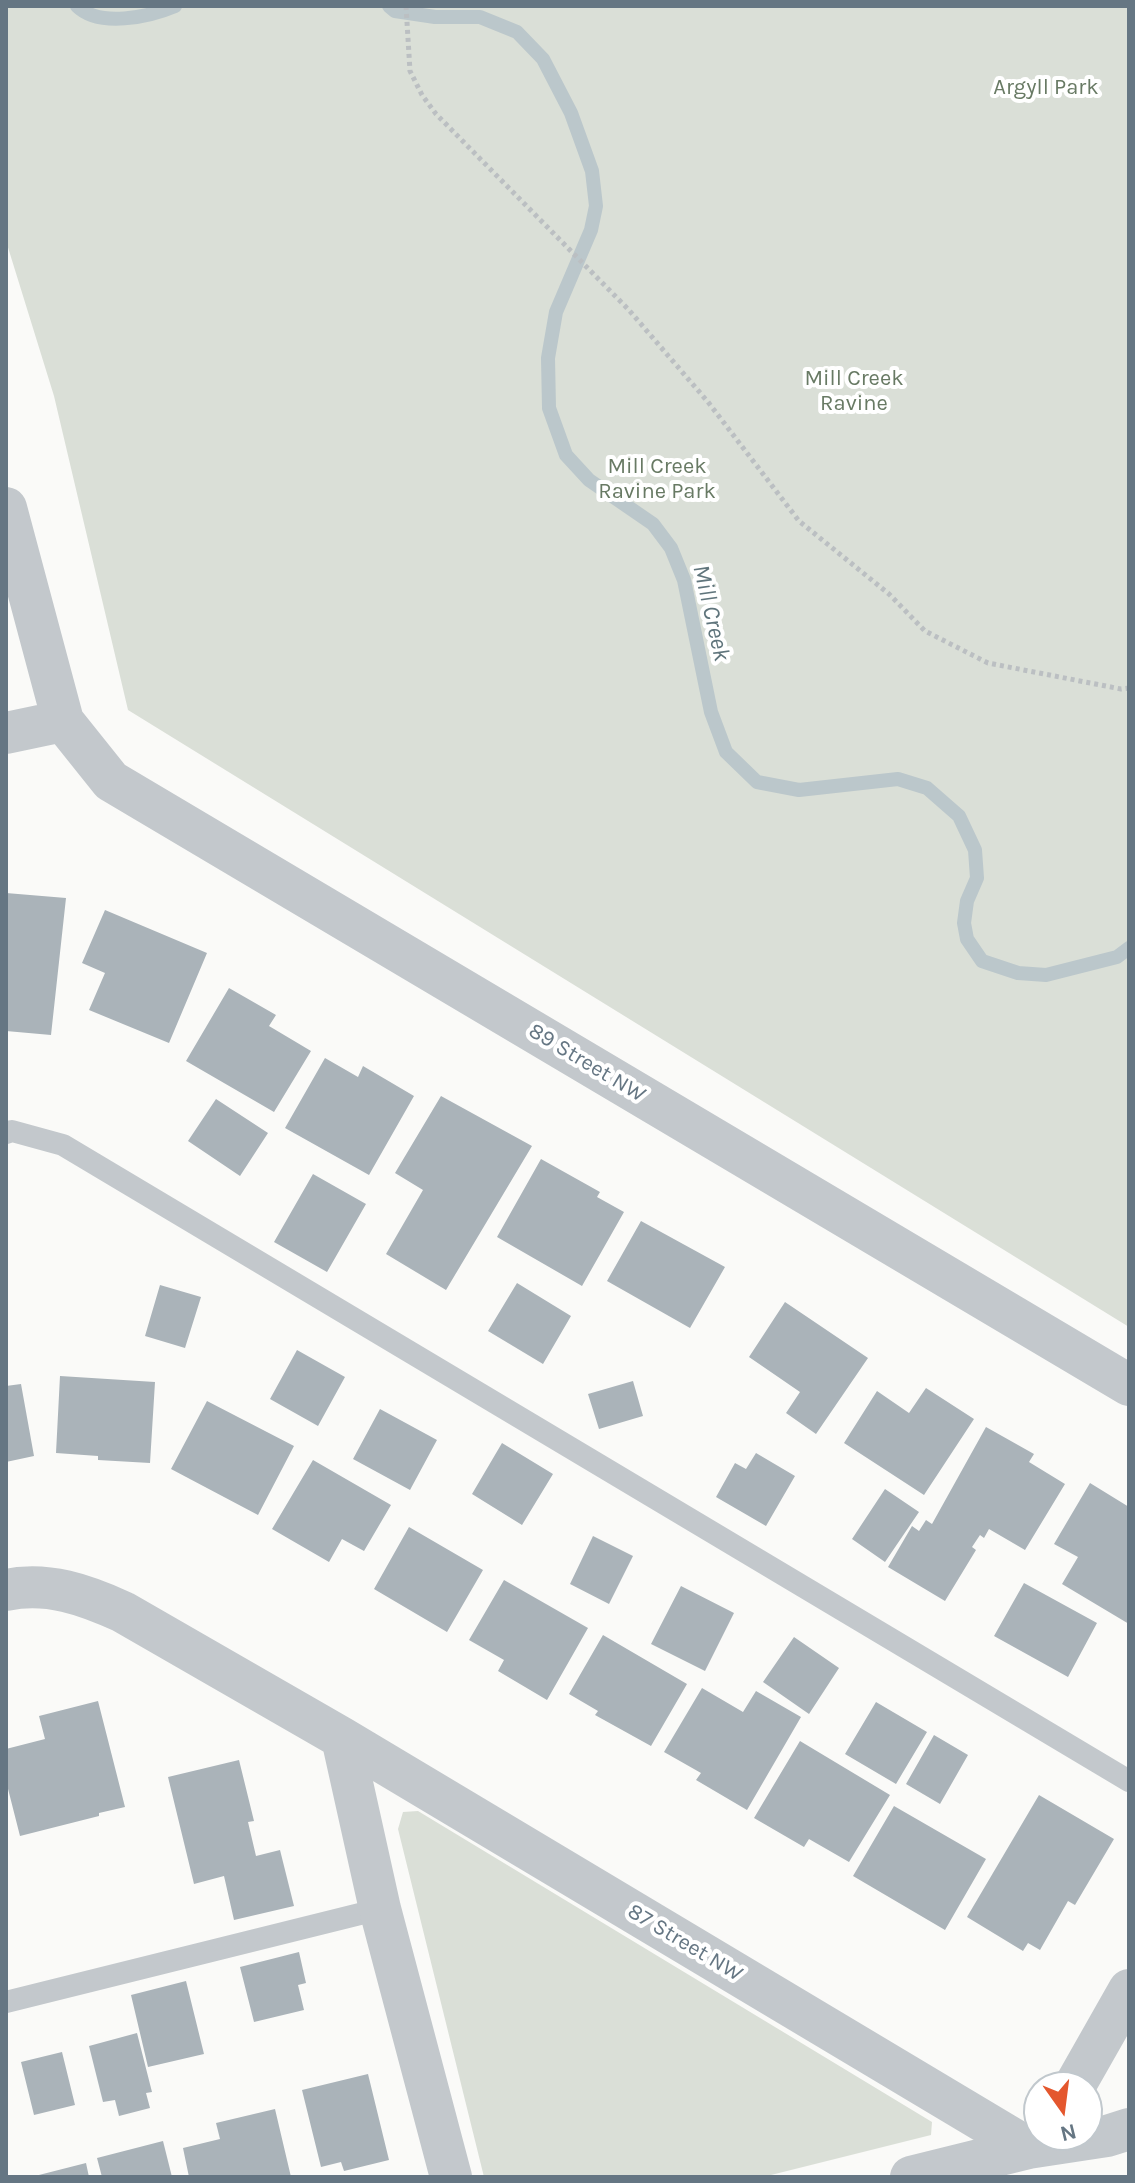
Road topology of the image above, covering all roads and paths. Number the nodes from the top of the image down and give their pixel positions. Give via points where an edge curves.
1 (406, 6) edge
2 (6, 508) edge
3 (1129, 688) edge
4 (63, 721) junction
5 (6, 733) edge
6 (6, 1133) edge
7 (1129, 1385) edge
8 (25, 1588) edge
9 (342, 1738) junction
10 (1129, 1781) edge
11 (380, 1909) junction
12 (1128, 1994) edge
13 (6, 2002) edge
14 (1083, 2071) edge
15 (1129, 2129) edge
16 (1023, 2135) edge
17 (1103, 2136) edge
18 (1023, 2145) edge
19 (451, 2177) edge
20 (911, 2177) edge

1 - 3 path via 410,71 436,114 628,309 799,521 889,594 925,631 959,650 988,663
2 - 4 street
4 - 5 street
4 - 7 street, 89 Street NW via 111,781
6 - 10 lane via 63,1145
8 - 9 street, 87 Street NW via 88,1596 123,1612
9 - 11 street
9 - 16 street, 87 Street NW
11 - 13 lane
11 - 19 street
12 - 14 street
15 - 17 street
18 - 20 street

